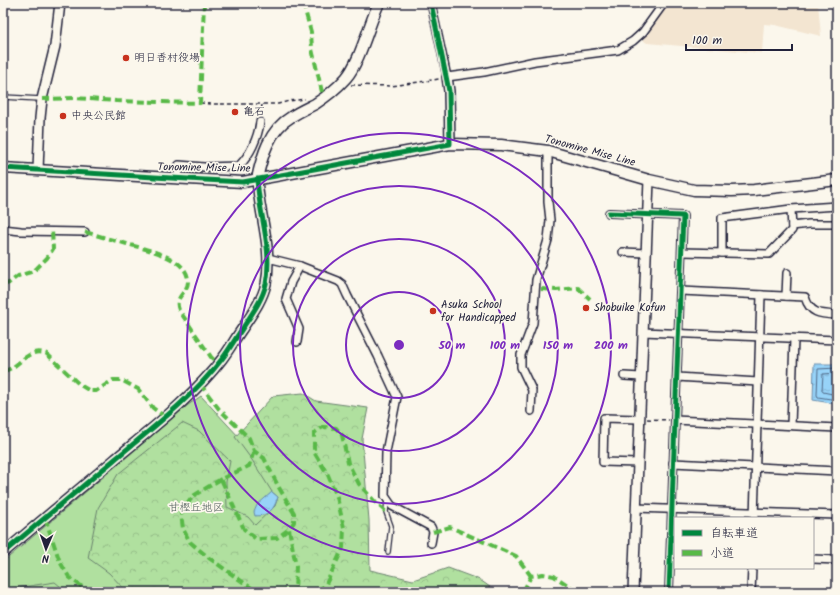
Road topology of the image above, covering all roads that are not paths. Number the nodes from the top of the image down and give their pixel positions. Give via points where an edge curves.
1 (60, 3) edge
2 (378, 3) edge
3 (431, 3) edge
4 (664, 3) edge
5 (447, 77) junction
6 (3, 97) edge
7 (42, 99) junction
8 (260, 122) road end
9 (450, 144) junction
10 (548, 151) junction
11 (3, 168) edge
12 (38, 170) junction
13 (178, 179) junction
14 (257, 179) junction
15 (649, 180) junction
16 (837, 180) edge
17 (837, 206) edge
18 (791, 209) junction
19 (609, 213) dead end
20 (648, 215) junction
21 (837, 224) edge
22 (792, 226) junction
23 (3, 229) edge
24 (85, 232) dead end
25 (622, 252) dead end
26 (682, 252) junction
27 (646, 253) junction
28 (722, 253) junction
29 (268, 258) junction
30 (300, 266) junction
31 (786, 273) dead end
32 (680, 291) junction
33 (761, 295) junction
34 (786, 296) junction
35 (837, 315) edge
36 (643, 332) junction
37 (679, 334) junction
38 (760, 337) junction
39 (794, 339) junction
40 (837, 340) edge
41 (297, 342) dead end
42 (624, 376) dead end
43 (641, 377) junction
44 (677, 377) junction
45 (758, 382) junction
46 (531, 411) dead end
47 (639, 419) junction
48 (675, 420) junction
49 (756, 424) junction
50 (791, 425) junction
51 (837, 428) edge
52 (638, 463) junction
53 (673, 463) junction
54 (756, 467) junction
55 (837, 471) edge
56 (388, 500) junction
57 (636, 508) junction
58 (672, 510) junction
59 (754, 515) edge
60 (837, 515) edge
61 (430, 543) dead end
62 (388, 552) dead end
63 (3, 553) edge
64 (673, 553) edge
65 (814, 559) edge
66 (837, 560) edge
67 (752, 569) edge
68 (633, 592) edge
69 (669, 592) edge
70 (751, 592) edge

1 - 7 street via 55,46
2 - 14 main road via 360,54 347,77 316,103 289,117 274,133 266,146
3 - 5 street
4 - 5 street via 643,32 618,50
5 - 9 street
6 - 7 lane
7 - 12 street
8 - 13 street via 259,133 248,158 239,166 179,165
9 - 10 main road, Tonomine Mise Line via 501,145
9 - 14 main road, Tonomine Mise Line
10 - 15 main road, Tonomine Mise Line
10 - 46 street via 548,240 536,280 534,323 520,355 521,367 532,390
11 - 12 main road, Tonomine Mise Line
12 - 13 main road, Tonomine Mise Line
13 - 14 main road, Tonomine Mise Line via 243,182
14 - 29 street
15 - 16 main road, Tonomine Mise Line via 694,190 732,191
15 - 20 street
17 - 18 street
18 - 22 street
18 - 28 street via 722,218
19 - 20 street
20 - 26 street via 683,216
20 - 27 street
21 - 22 street
22 - 28 street via 792,230 769,254
23 - 24 street
25 - 27 street
26 - 28 street
26 - 32 street
27 - 36 street
29 - 30 street
29 - 63 street via 262,296 218,364 173,410
30 - 41 street via 291,282 286,299 299,329
30 - 56 street via 342,284 397,397 386,452 385,496
31 - 34 street
32 - 33 street
32 - 37 street
33 - 34 street
33 - 38 street
34 - 35 street via 805,297 813,311
36 - 37 street
36 - 43 street
37 - 38 street
37 - 44 street
38 - 39 street
38 - 45 street
39 - 40 street
39 - 50 street
42 - 43 street
43 - 47 street
44 - 45 street
44 - 48 street
45 - 49 street
47 - 52 street
47 - 52 street via 604,418 603,462
48 - 49 street
48 - 53 street
49 - 50 street
49 - 54 street
50 - 51 street
52 - 57 street
53 - 54 street
53 - 58 street
54 - 55 street
54 - 59 street
56 - 61 street via 392,506 431,527 433,532
56 - 62 lane via 386,512 391,526
57 - 58 street
57 - 68 street
58 - 59 street
58 - 64 street
59 - 60 street
64 - 69 street
65 - 66 street
67 - 70 street

